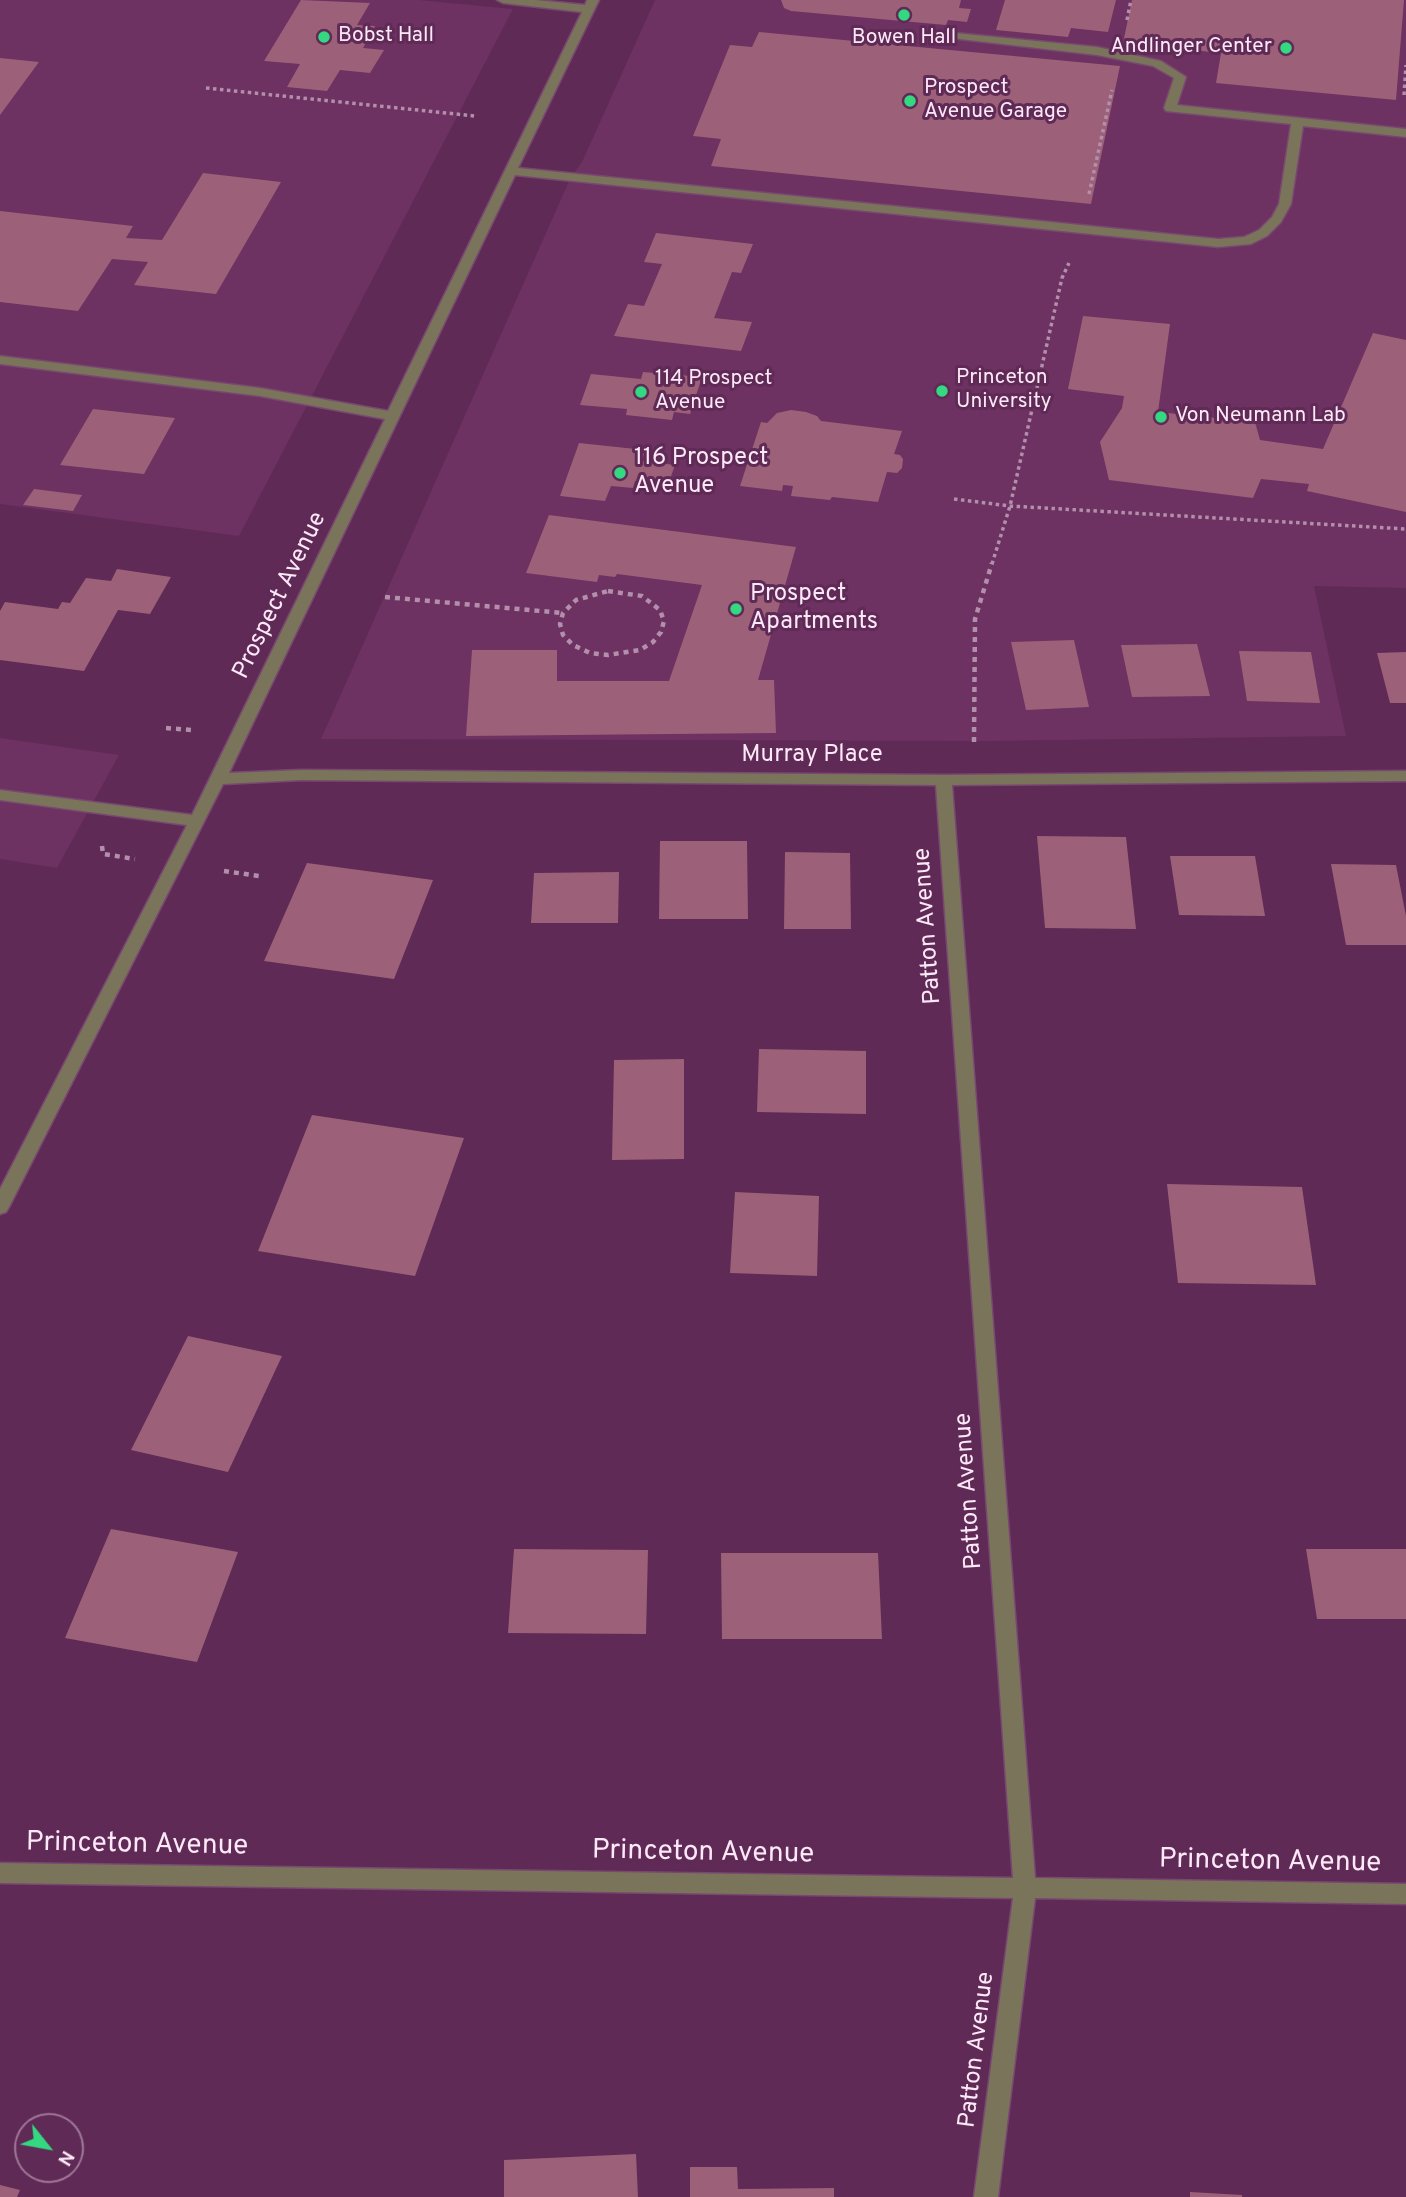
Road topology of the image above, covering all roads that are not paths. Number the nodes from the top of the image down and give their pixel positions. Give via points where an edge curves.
1 (503, 0) edge
2 (591, 4) edge
3 (955, 36) dead end
4 (1298, 121) junction
5 (1406, 132) edge
6 (510, 171) junction
7 (0, 360) edge
8 (393, 415) junction
9 (1406, 776) edge
10 (218, 779) junction
11 (944, 780) junction
12 (0, 795) edge
13 (197, 821) junction
14 (0, 1208) edge
15 (0, 1874) edge
16 (1025, 1889) junction
17 (1406, 1894) edge
18 (986, 2197) edge

1 - 2 street
2 - 6 street, Prospect Avenue
3 - 4 street via 1121,54 1157,63 1180,77 1171,108
4 - 5 street
4 - 6 street via 1285,204 1277,219 1246,241 1218,243
6 - 8 street, Prospect Avenue
7 - 8 street via 260,392
8 - 10 street, Prospect Avenue
9 - 11 street, Murray Place
10 - 11 street, Murray Place via 301,775
10 - 13 street, Prospect Avenue
11 - 16 street, Patton Avenue
12 - 13 street
13 - 14 street, Prospect Avenue
15 - 16 street, Princeton Avenue
16 - 17 street, Princeton Avenue
16 - 18 street, Patton Avenue

